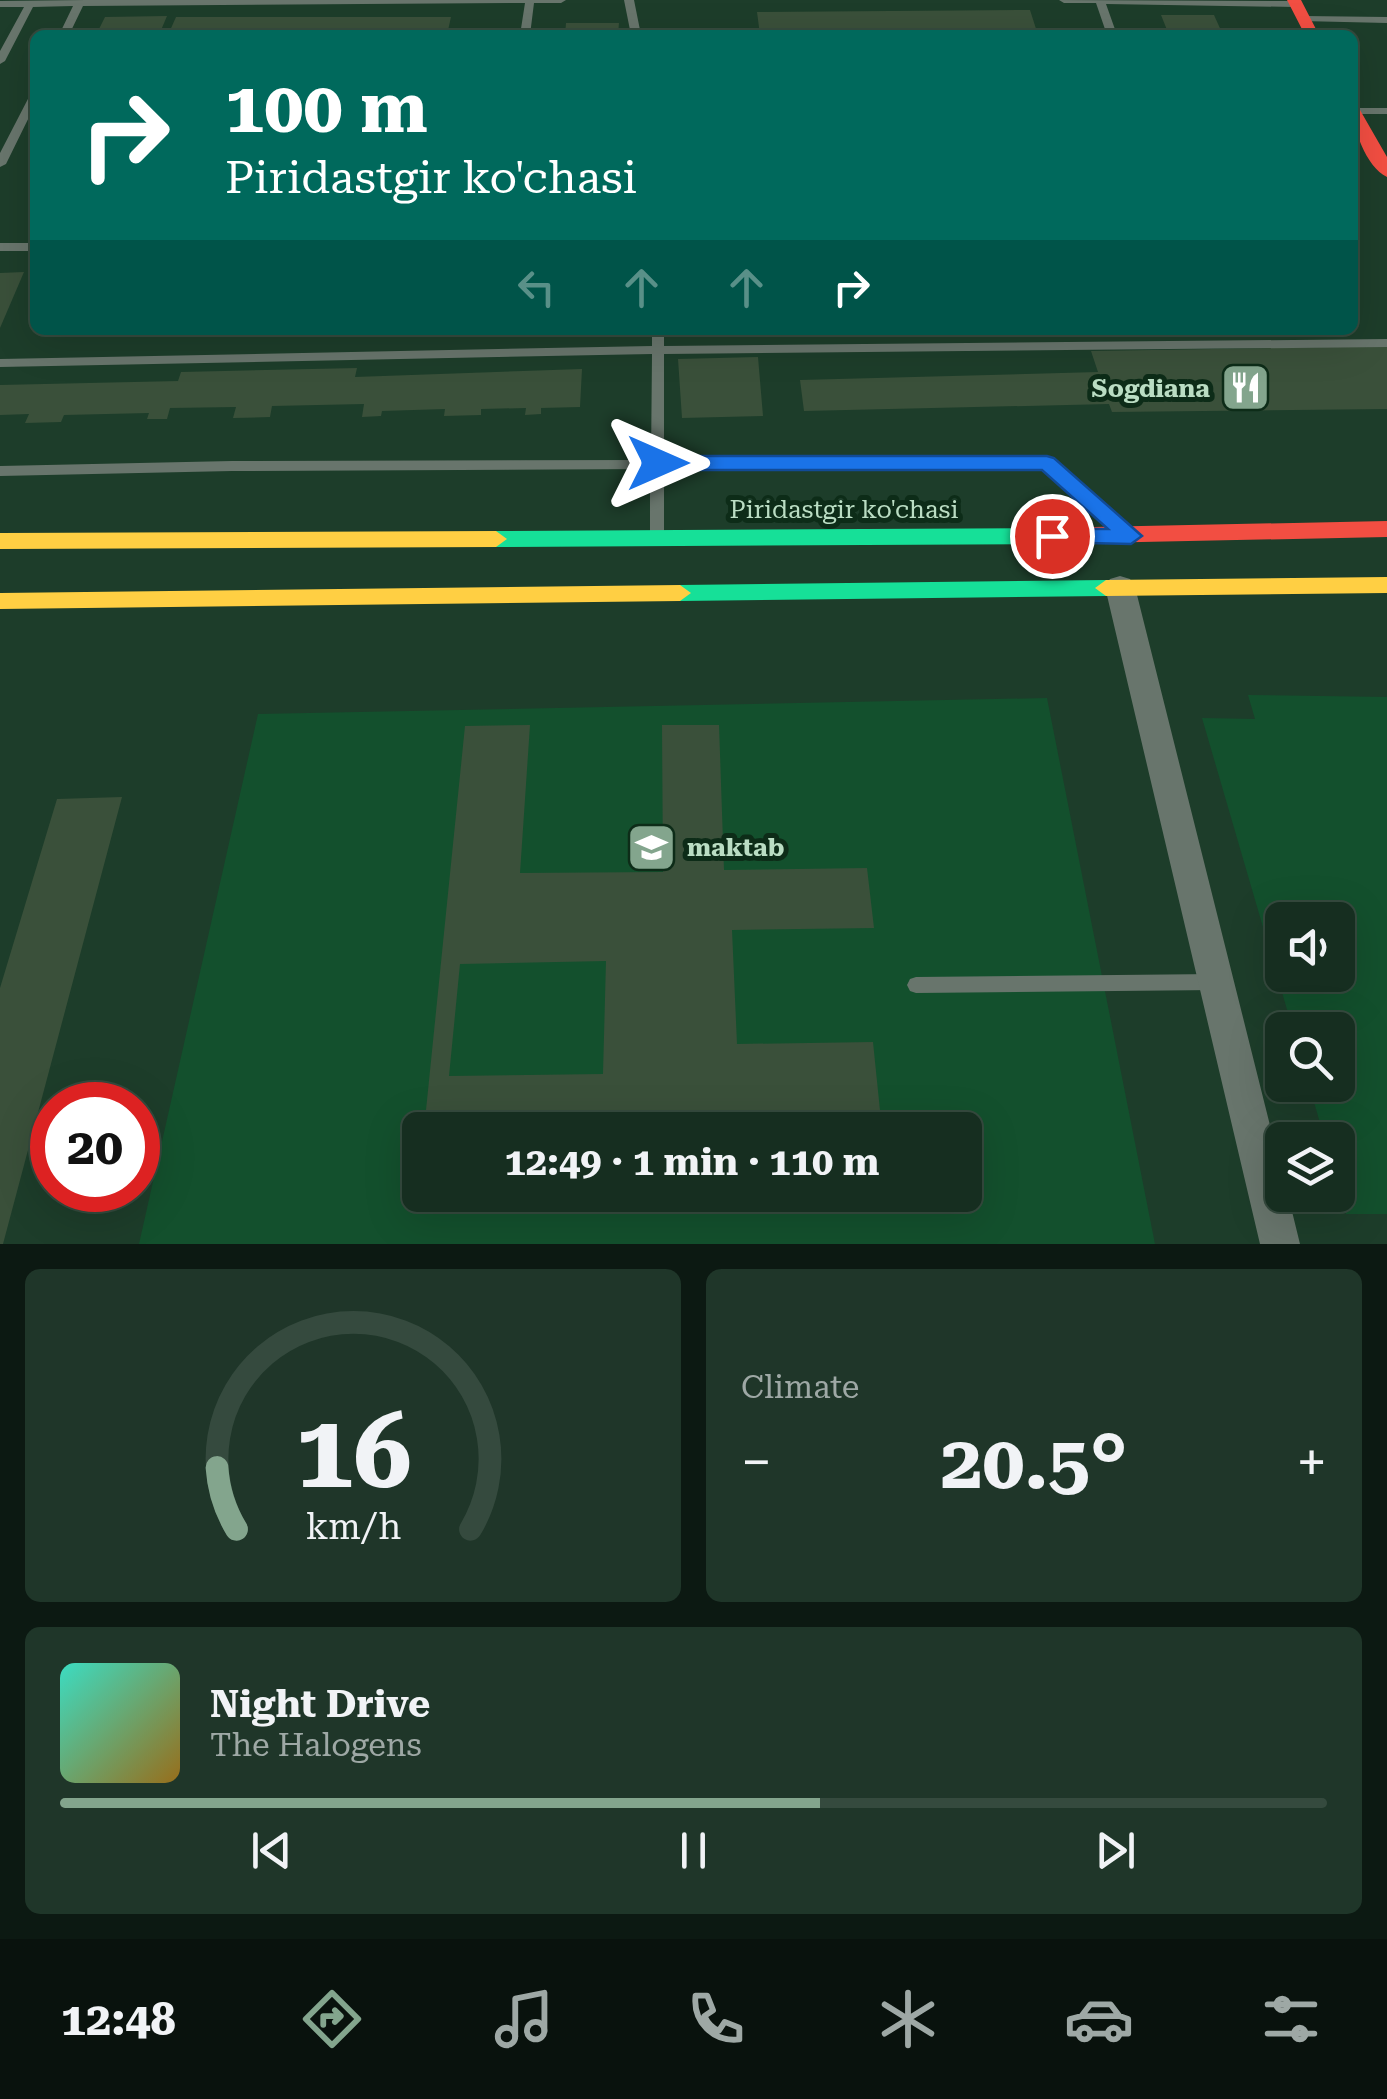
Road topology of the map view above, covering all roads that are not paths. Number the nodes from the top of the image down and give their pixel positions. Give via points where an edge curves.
1 (530, 0) edge
2 (562, 0) edge
3 (629, 0) edge
4 (1064, 0) edge
5 (1100, 1) edge
6 (31, 2) edge
7 (80, 2) edge
8 (0, 4) edge
9 (1301, 14) edge
10 (1387, 20) edge
11 (66, 30) edge
12 (526, 30) edge
13 (635, 30) edge
14 (1110, 30) edge
15 (0, 61) edge
16 (30, 108) edge
17 (1358, 111) edge
18 (1387, 111) edge
19 (1358, 120) edge
20 (0, 164) edge
21 (1387, 172) edge
22 (0, 247) edge
23 (30, 247) edge
24 (658, 335) edge
25 (1387, 343) edge
26 (658, 350) junction
27 (0, 363) edge
28 (658, 463) junction
29 (0, 470) edge
30 (1387, 529) edge
31 (658, 536) junction
32 (1131, 536) junction
33 (0, 541) edge
34 (1387, 585) edge
35 (1120, 587) junction
36 (0, 601) edge
37 (1216, 982) junction
38 (916, 985) dead end
39 (1280, 1244) edge

1 - 2 lane
1 - 7 lane
1 - 12 lane
3 - 13 lane
4 - 5 lane
5 - 9 lane
5 - 14 lane
6 - 7 lane
6 - 8 lane
6 - 15 lane
7 - 11 lane
9 - 10 lane
16 - 20 lane
17 - 18 lane
19 - 21 main road
22 - 23 lane
24 - 26 lane
25 - 26 lane
26 - 27 lane
26 - 28 lane
28 - 29 lane
28 - 31 lane
28 - 32 lane via 1047,463
30 - 32 main road, Piridastgir ko'chasi
31 - 32 main road, Piridastgir ko'chasi
31 - 33 main road, Piridastgir ko'chasi
34 - 35 main road
35 - 36 main road
35 - 37 street
37 - 38 lane
37 - 39 street

